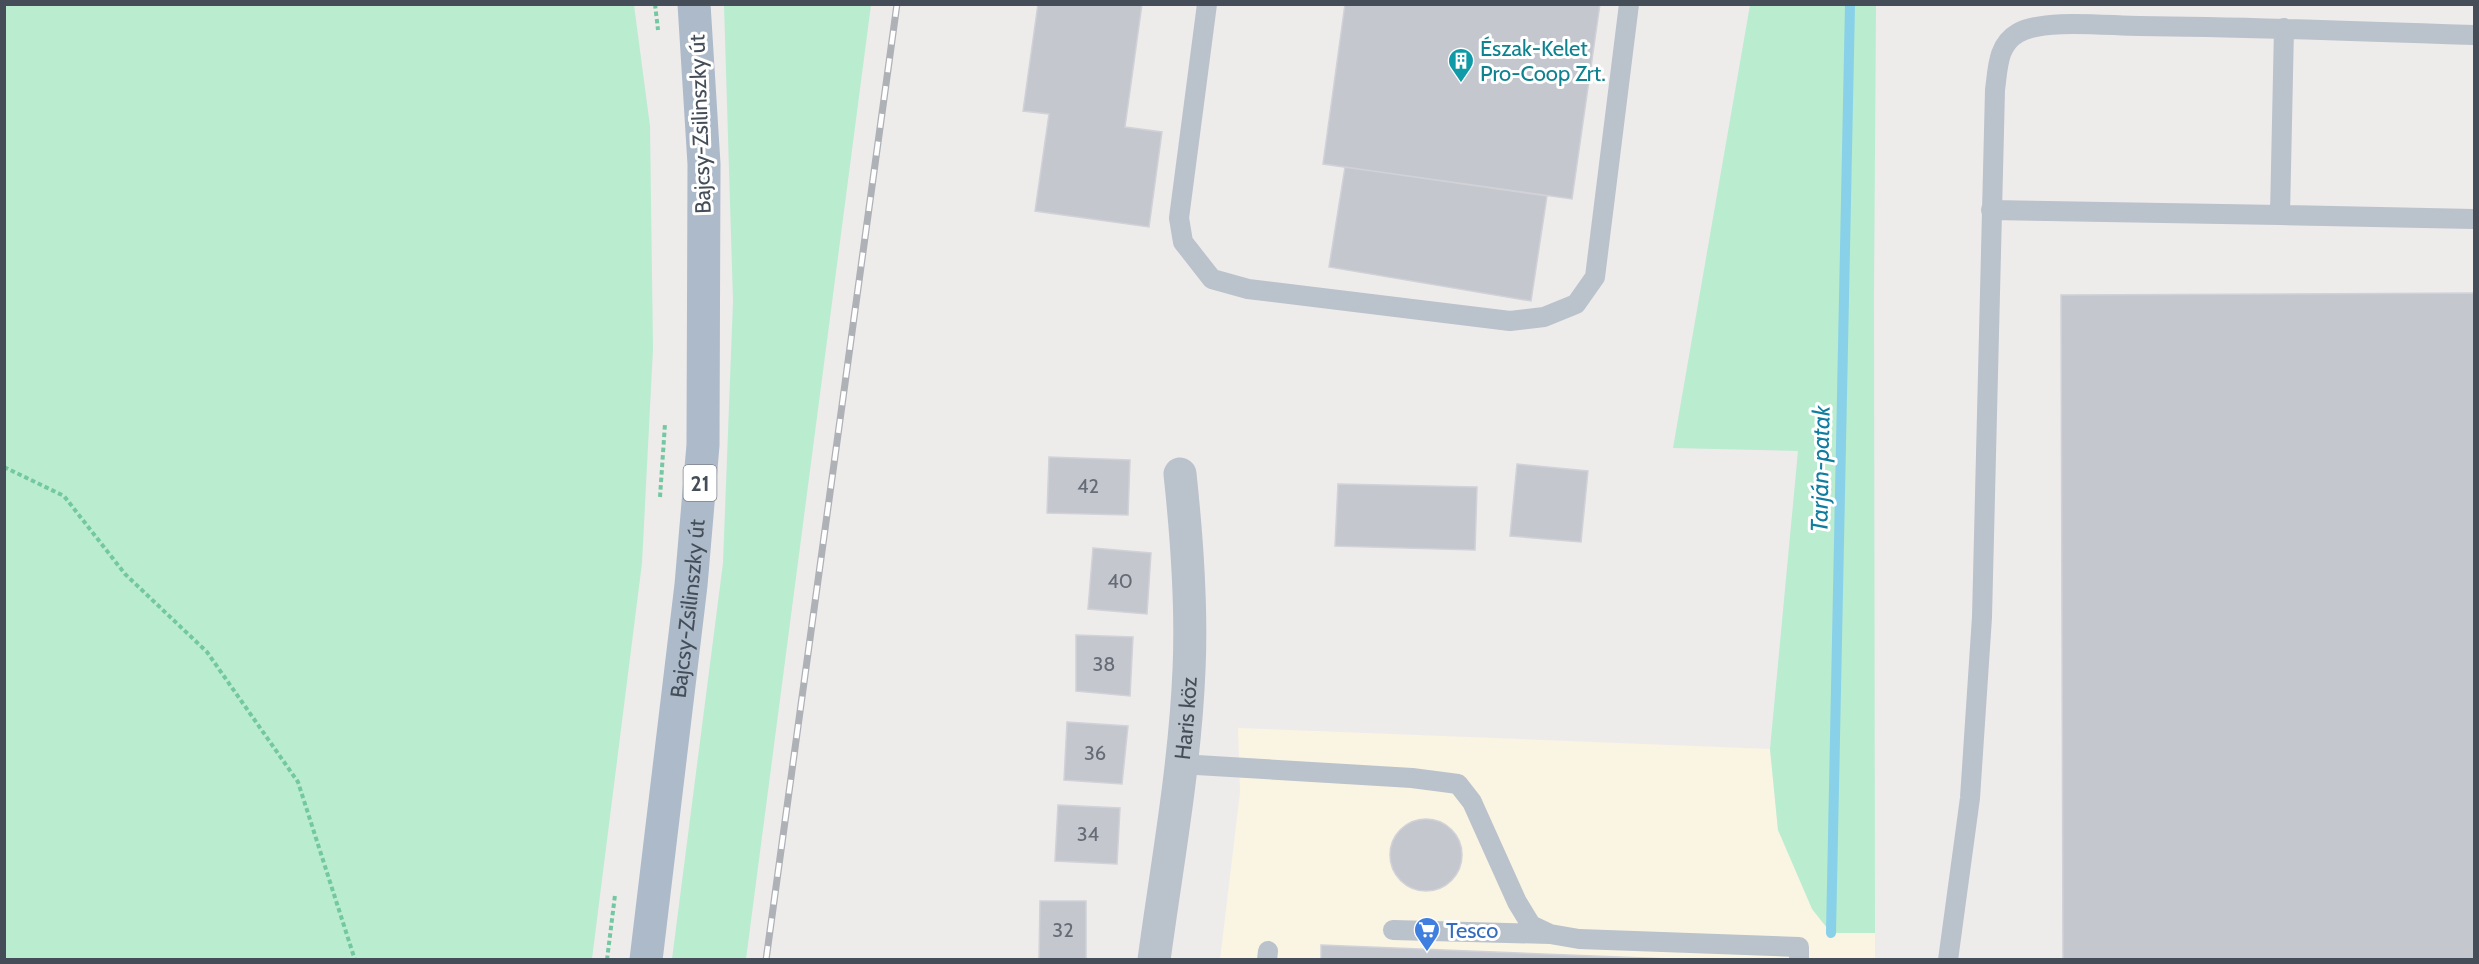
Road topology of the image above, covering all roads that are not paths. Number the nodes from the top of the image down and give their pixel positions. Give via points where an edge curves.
1 (694, 4) edge
2 (1207, 4) edge
3 (1629, 4) edge
4 (2283, 28) junction
5 (2475, 35) edge
6 (1992, 210) junction
7 (2280, 215) junction
8 (2475, 219) edge
9 (1180, 474) dead end
10 (1180, 764) junction
11 (1393, 930) dead end
12 (1550, 934) junction
13 (646, 960) edge
14 (1154, 960) edge
15 (1799, 960) edge
16 (1948, 960) edge

1 - 13 main road, Bajcsy-Zsilinszky út / 21 via 704,164 703,445 691,585
2 - 3 lane via 1179,218 1183,242 1212,279 1248,289 1510,321 1544,317 1576,304 1595,277
4 - 5 lane
4 - 6 lane via 2052,25 2018,33 2008,40 1999,61
4 - 7 lane
6 - 7 lane
6 - 16 lane via 1982,616 1963,859
7 - 8 lane
9 - 10 street, Haris köz via 1190,633
10 - 12 lane via 1458,784 1472,802 1531,925
10 - 14 street, Haris köz
11 - 12 lane
12 - 15 lane via 1579,939 1799,947

